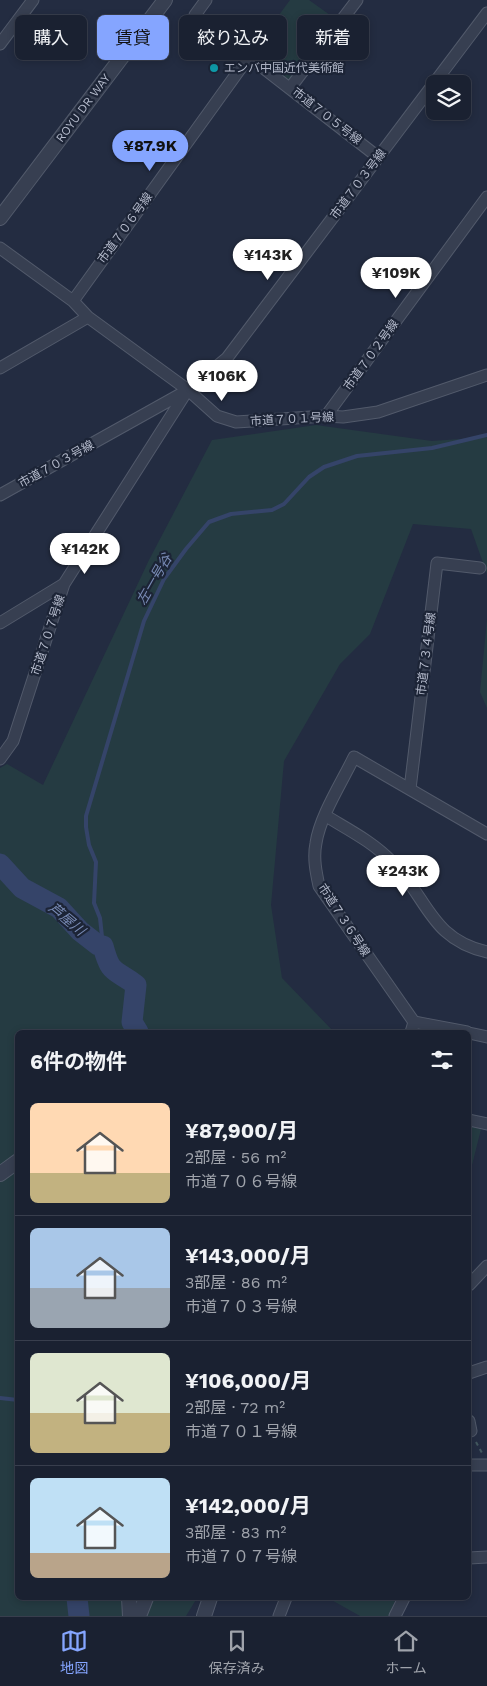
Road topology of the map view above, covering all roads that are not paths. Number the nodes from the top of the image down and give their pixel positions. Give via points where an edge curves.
1 (33, 0) edge
2 (165, 0) edge
3 (206, 0) edge
4 (358, 0) edge
5 (487, 13) edge
6 (195, 15) edge
7 (0, 44) edge
8 (247, 60) edge
9 (251, 60) edge
10 (290, 88) junction
11 (378, 157) junction
12 (487, 197) edge
13 (1, 217) edge
14 (0, 248) edge
15 (73, 301) junction
16 (88, 317) junction
17 (0, 368) edge
18 (487, 375) edge
19 (188, 390) junction
20 (326, 416) junction
21 (0, 495) edge
22 (480, 568) dead end
23 (64, 584) junction
24 (0, 622) edge
25 (0, 759) edge
26 (410, 789) junction
27 (326, 816) junction
28 (487, 834) edge
29 (487, 952) edge
30 (413, 1027) edge
31 (440, 1030) edge
32 (471, 1033) edge
33 (486, 1033) edge
34 (471, 1120) edge
35 (487, 1124) edge
36 (15, 1163) edge
37 (0, 1174) edge
38 (487, 1266) edge
39 (471, 1280) edge
40 (487, 1367) edge
41 (471, 1372) edge
42 (485, 1460) edge
43 (471, 1464) edge
44 (487, 1557) edge
45 (471, 1558) edge
46 (129, 1600) edge
47 (145, 1600) edge
48 (209, 1600) edge
49 (285, 1600) edge
50 (403, 1600) edge
51 (130, 1616) edge
52 (139, 1616) edge
53 (204, 1616) edge
54 (279, 1616) edge
55 (395, 1616) edge

1 - 7 street
2 - 13 street, ROYU DR WAY
3 - 6 street, 市道７０５号線
4 - 10 street
5 - 11 street, 市道７０３号線
8 - 15 street, 市道７０６号線
9 - 10 street, 市道７０５号線
10 - 11 street, 市道７０５号線
11 - 19 street, 市道７０３号線 via 227,358
12 - 20 street, 市道７０２号線
14 - 15 street, 市道７０１号線
15 - 16 street, 市道７０１号線
16 - 17 street
16 - 19 street, 市道７０１号線
18 - 20 street, 市道７０１号線 via 378,412
19 - 20 street, 市道７０１号線 via 217,416 236,422
19 - 21 street, 市道７０３号線
19 - 23 street, 市道７０７号線
22 - 26 street, 市道７３４号線 via 436,563
23 - 24 street
23 - 25 street, 市道７０７号線 via 13,740
26 - 27 street, 市道７３６号線 via 354,757
26 - 28 street, 市道７３６号線
27 - 29 street via 368,840 393,862 441,930 468,948
27 - 30 street, 市道７３６号線 via 316,842 314,862 319,886
30 - 31 street
32 - 33 street
34 - 35 street
36 - 37 street
38 - 39 street
40 - 41 street
42 - 43 street
44 - 45 street
46 - 51 street
47 - 52 street
48 - 53 street
49 - 54 street
50 - 55 street

